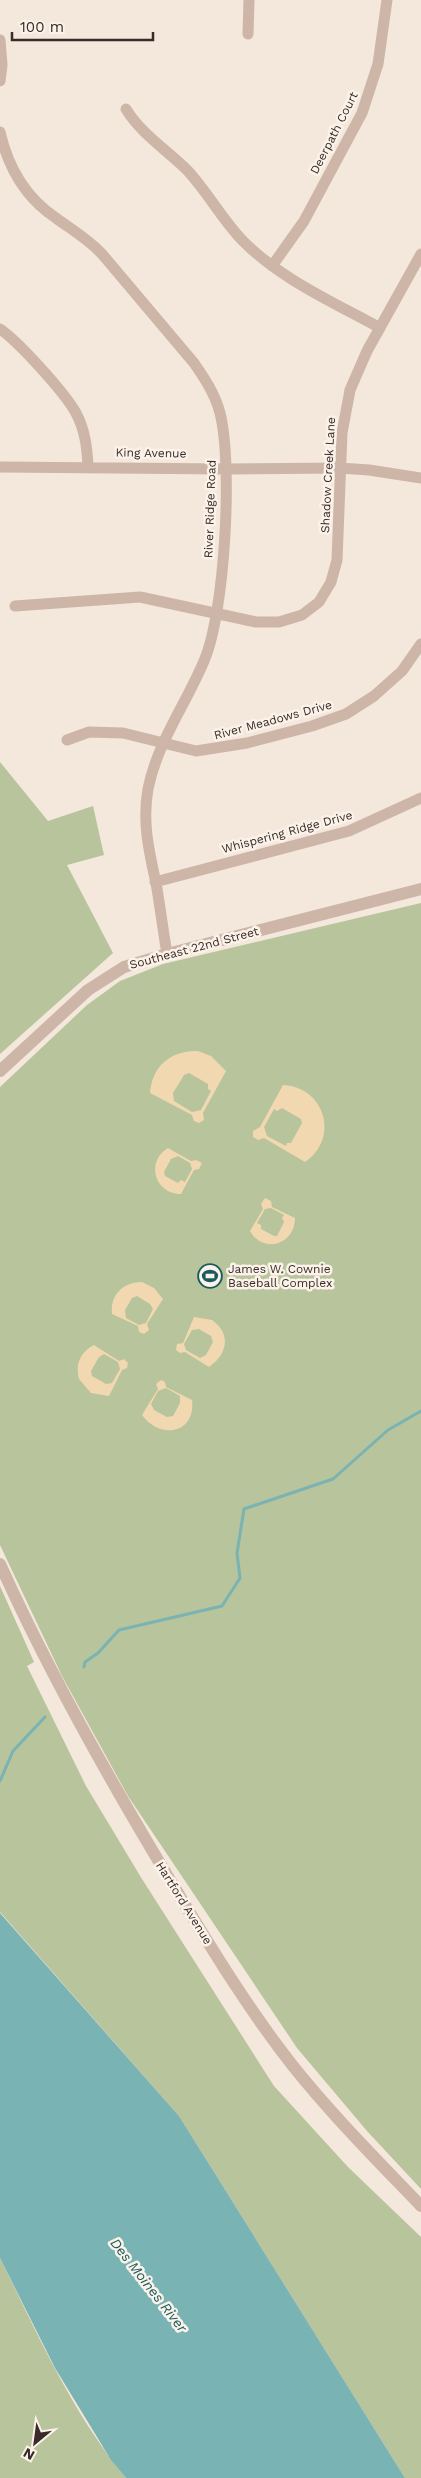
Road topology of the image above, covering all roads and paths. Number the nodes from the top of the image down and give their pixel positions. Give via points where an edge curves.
1 (249, 0) edge
2 (388, 0) edge
3 (248, 34) dead end
4 (0, 40) edge
5 (0, 81) edge
6 (126, 109) dead end
7 (0, 132) edge
8 (421, 254) edge
9 (272, 266) junction
10 (380, 328) junction
11 (0, 329) edge
12 (0, 466) edge
13 (88, 466) junction
14 (340, 468) junction
15 (226, 469) junction
16 (421, 478) edge
17 (15, 606) dead end
18 (216, 614) junction
19 (421, 644) edge
20 (67, 740) dead end
21 (164, 743) junction
22 (421, 798) edge
23 (156, 882) junction
24 (421, 889) edge
25 (167, 954) junction
26 (0, 1071) edge
27 (0, 1564) edge
28 (421, 2206) edge

1 - 3 street
2 - 9 street, Deerpath Court via 378,64 362,113 304,221
4 - 5 street
6 - 9 street via 134,122 198,182 242,240
7 - 15 street, River Ridge Road via 11,166 30,195 92,243 205,379 220,412
8 - 10 street, Shadow Creek Lane
9 - 10 street
10 - 14 street, Shadow Creek Lane via 350,390
11 - 13 street via 44,373 75,412 86,440
12 - 13 street, King Avenue
13 - 15 street, King Avenue
14 - 15 street, King Avenue
14 - 16 street, King Avenue
14 - 18 street, Shadow Creek Lane via 337,560 331,582 319,602 302,615 279,622 256,622
15 - 18 street, River Ridge Road
17 - 18 street, Shadow Creek Lane via 140,597
18 - 21 street, River Ridge Road via 205,659
19 - 21 street, River Meadows Drive via 402,671 374,696 346,714 312,726 214,750 196,751
20 - 21 street, River Meadows Drive via 89,732 124,732
21 - 23 street, River Ridge Road via 148,789 145,815 149,857
22 - 23 street, Whispering Ridge Drive via 349,831
23 - 25 street, River Ridge Road
24 - 25 street, Southeast 22nd Street
25 - 26 street, Southeast 22nd Street via 124,967 88,990
27 - 28 street, Hartford Avenue via 118,1793 231,1977 291,2064

